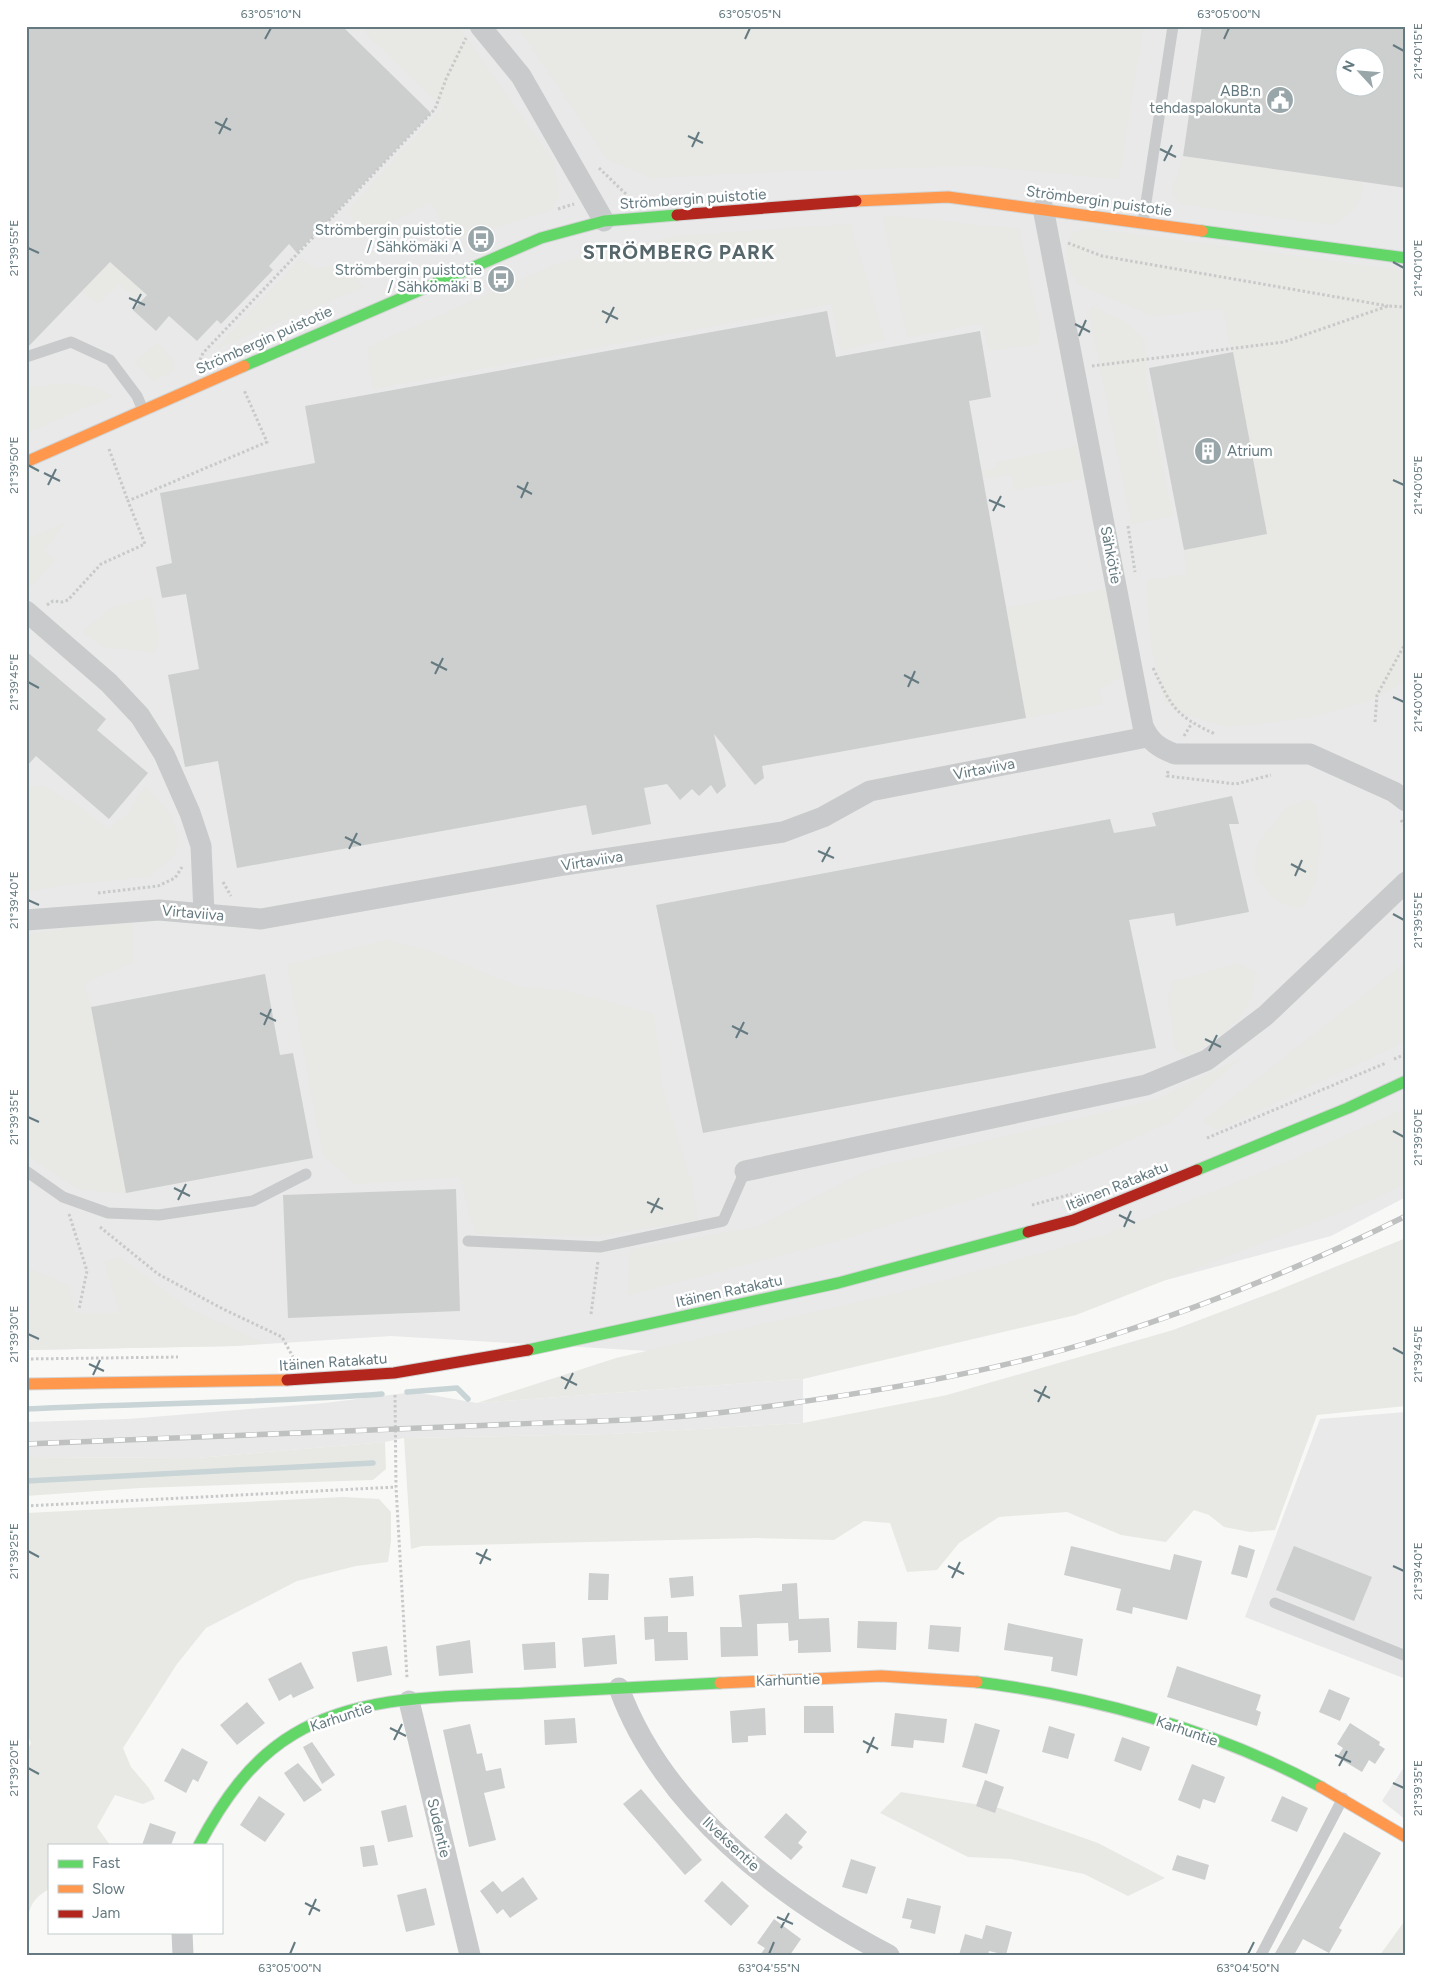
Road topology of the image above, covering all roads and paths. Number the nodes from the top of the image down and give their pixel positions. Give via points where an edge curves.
1 (1173, 26) edge
2 (474, 30) edge
3 (1043, 208) junction
4 (604, 221) junction
5 (1143, 222) junction
6 (1049, 235) junction
7 (1406, 258) edge
8 (1388, 306) junction
9 (1406, 307) edge
10 (26, 357) edge
11 (200, 361) dead end
12 (1075, 368) junction
13 (242, 386) dead end
14 (144, 410) junction
15 (107, 444) dead end
16 (26, 462) edge
17 (128, 500) junction
18 (1128, 526) dead end
19 (1136, 574) dead end
20 (30, 615) edge
21 (1406, 642) edge
22 (1149, 660) dead end
23 (1375, 722) dead end
24 (1192, 723) junction
25 (1218, 735) dead end
26 (1147, 737) junction
27 (1173, 753) junction
28 (1280, 772) dead end
29 (1402, 809) edge
30 (1406, 828) edge
31 (183, 866) dead end
32 (1406, 882) edge
33 (92, 894) dead end
34 (204, 913) junction
35 (26, 920) edge
36 (1406, 1054) edge
37 (1406, 1081) edge
38 (1204, 1140) dead end
39 (26, 1170) edge
40 (745, 1171) joint
41 (306, 1174) dead end
42 (1076, 1193) dead end
43 (63, 1197) junction
44 (1023, 1208) dead end
45 (92, 1221) dead end
46 (468, 1241) dead end
47 (600, 1247) junction
48 (79, 1309) dead end
49 (590, 1322) dead end
50 (300, 1357) dead end
51 (394, 1373) junction
52 (26, 1384) edge
53 (396, 1487) junction
54 (26, 1506) edge
55 (1275, 1603) dead end
56 (1406, 1656) edge
57 (619, 1688) junction
58 (409, 1701) junction
59 (1342, 1798) junction
60 (1406, 1837) edge
61 (199, 1844) edge
62 (182, 1934) edge
63 (183, 1955) edge
64 (470, 1955) edge
65 (890, 1955) edge
66 (1261, 1955) edge

1 - 5 lane
2 - 4 street via 521,76
2 - 11 path via 446,79 435,110 204,353
3 - 4 street, Strömbergin puistotie via 948,197
3 - 5 street, Strömbergin puistotie
3 - 6 street, Sähkötie
4 - 14 street, Strömbergin puistotie via 541,238 488,259
5 - 7 street, Strömbergin puistotie
6 - 8 path via 1102,256
6 - 12 street, Sähkötie
8 - 9 path
8 - 12 path via 1284,342
10 - 14 lane via 71,342 110,360
12 - 26 street, Sähkötie
13 - 17 path via 267,442
14 - 16 street, Strömbergin puistotie
15 - 17 path
17 - 20 path via 145,544 101,564 68,600 53,601
18 - 19 path
20 - 34 street via 109,683 140,716 164,754 201,846
21 - 23 path via 1376,695
22 - 24 path via 1178,714
24 - 25 path
24 - 27 path
26 - 27 street
26 - 34 street, Virtaviiva via 870,791 823,817 783,832 564,865 261,919
27 - 28 path via 1167,776 1236,784
27 - 29 street via 1310,754 1394,792
29 - 30 path
31 - 33 path via 175,878 158,886
32 - 40 street via 1266,1015 1207,1060 1146,1085
34 - 35 street, Virtaviiva via 122,911
36 - 38 path
37 - 51 street, Itäinen Ratakatu via 1348,1108 1074,1220 838,1283 540,1348
39 - 43 lane
40 - 47 lane via 723,1221
41 - 43 lane via 252,1201 159,1215 108,1213
42 - 44 path
43 - 48 path via 87,1272
45 - 50 path via 158,1274 282,1337 291,1357
46 - 47 lane
47 - 49 path
51 - 52 street, Itäinen Ratakatu via 278,1381
51 - 53 path
53 - 54 path
53 - 58 path
55 - 56 lane
57 - 58 street, Karhuntie
57 - 59 street, Karhuntie via 895,1676 1026,1689 1130,1712 1222,1743 1306,1778
57 - 65 street, Ilveksentie via 630,1718 658,1762 719,1836 782,1889 822,1917
58 - 61 street, Karhuntie via 366,1706 312,1725 285,1740 248,1771 218,1809
58 - 64 street, Sudentie
59 - 60 street, Karhuntie
59 - 66 lane
62 - 63 street

